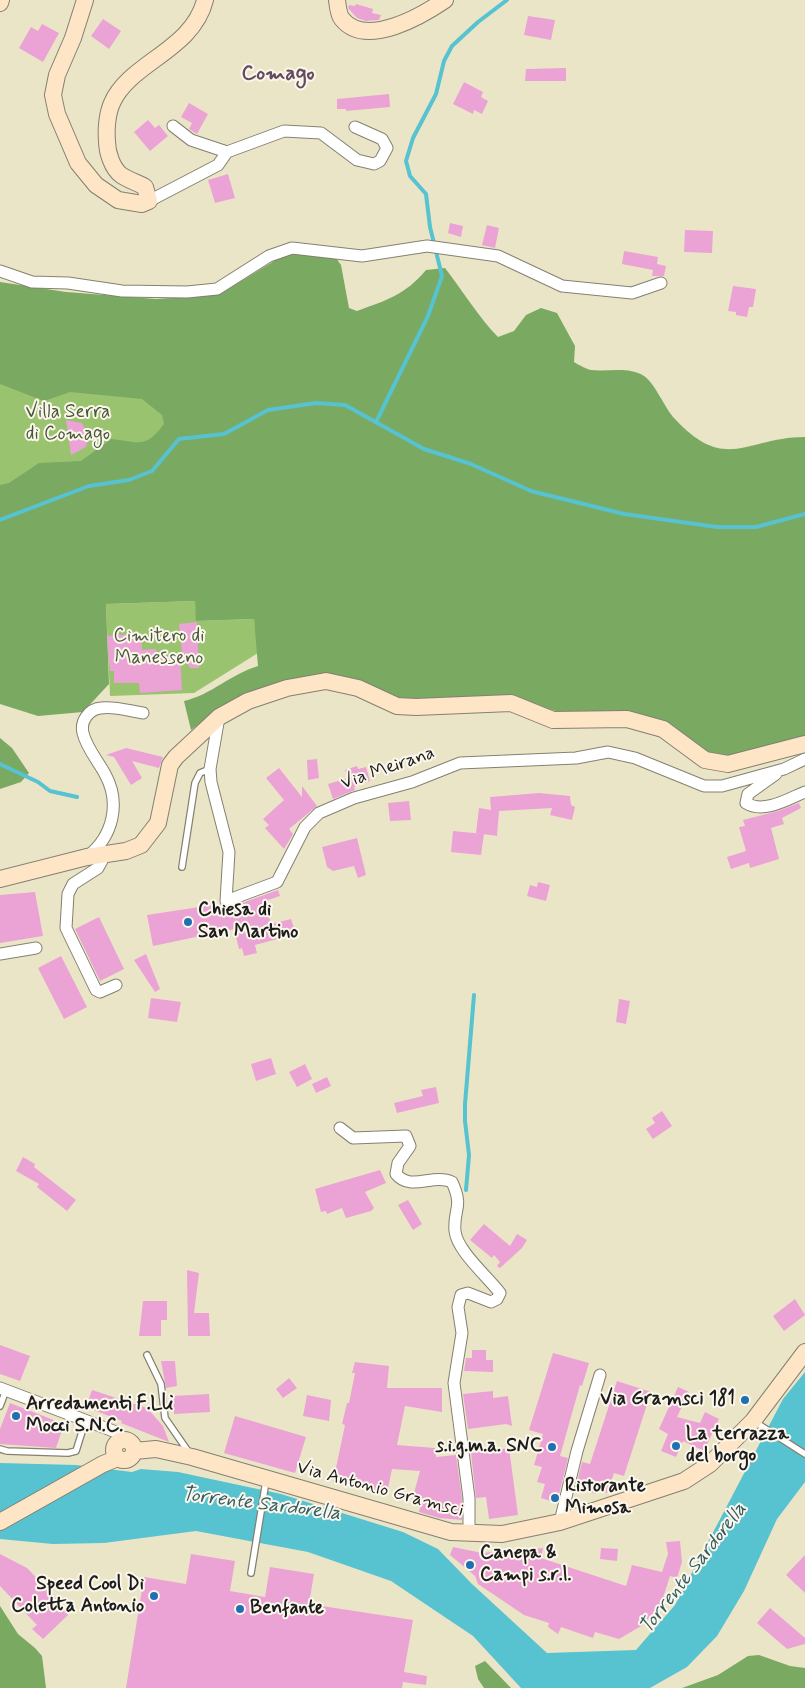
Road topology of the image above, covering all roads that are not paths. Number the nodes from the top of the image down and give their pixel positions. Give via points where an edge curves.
1 (85, 0) edge
2 (205, 0) edge
3 (336, 0) edge
4 (445, 0) edge
5 (173, 126) dead end
6 (354, 127) dead end
7 (227, 152) junction
8 (149, 201) junction
9 (0, 271) edge
10 (661, 283) dead end
11 (143, 713) dead end
12 (219, 717) junction
13 (805, 744) edge
14 (805, 759) edge
15 (210, 769) junction
16 (784, 769) junction
17 (805, 792) edge
18 (105, 855) junction
19 (87, 857) junction
20 (182, 867) dead end
21 (0, 879) edge
22 (36, 948) dead end
23 (0, 954) edge
24 (116, 985) dead end
25 (340, 1128) dead end
26 (805, 1352) edge
27 (147, 1355) dead end
28 (600, 1375) dead end
29 (3, 1389) edge
30 (0, 1406) edge
31 (86, 1419) junction
32 (757, 1423) junction
33 (130, 1445) junction
34 (0, 1448) edge
35 (805, 1454) edge
36 (192, 1457) junction
37 (266, 1483) junction
38 (0, 1522) edge
39 (560, 1522) junction
40 (469, 1534) junction
41 (251, 1573) dead end

1 - 8 street via 57,74 53,95 57,114 78,163 96,185 118,200 142,204
2 - 8 street via 190,28 172,48 123,86 112,104 106,131 107,151 122,176 145,187
3 - 4 street via 341,18 348,24 375,30 394,28 419,18
5 - 7 street via 191,140
6 - 7 street via 382,138 387,148 380,161 365,163 321,133 302,131 273,134
7 - 8 street via 218,165
9 - 10 street via 32,282 68,283 122,291 187,292 217,289 269,256 292,248 362,256 427,246 498,256 562,286 632,293
11 - 19 street via 100,708 84,720 83,734 107,776 114,814 105,840
12 - 13 street via 248,701 287,688 326,681 358,688 397,706 511,703 554,720 628,719 663,729 705,760 728,764
12 - 15 street, Via Meirana
12 - 18 street via 170,765 162,812 154,831 141,845
14 - 16 street, Via Meirana
15 - 16 street, Via Meirana via 229,852 226,901 277,882 305,827 319,813 460,763 576,758 608,752 635,758 704,786 722,786
15 - 20 lane via 200,773 195,783
16 - 17 street, Via Meirana via 748,794 746,803 752,807 769,806
18 - 19 street
18 - 24 street via 98,868 73,884 68,894 66,928 96,990 100,992
19 - 21 street
22 - 23 street
25 - 40 street via 353,1138 406,1136 410,1146 398,1163 396,1174 401,1180 409,1183 445,1179 452,1182 458,1196 455,1231 462,1249 500,1293 498,1299 491,1302 468,1293 461,1295 458,1306 462,1333 454,1383 469,1498
26 - 32 street, Via Antonio Gramsci
27 - 36 lane via 161,1384 165,1418
28 - 39 street
29 - 30 lane
29 - 31 street
31 - 33 street via 116,1432
31 - 34 lane via 76,1451 7,1451
32 - 35 lane
32 - 39 street, Via Antonio Gramsci via 710,1464 684,1481
33 - 36 street, Via Antonio Gramsci
33 - 38 street via 119,1441 110,1461
36 - 37 street, Via Antonio Gramsci
37 - 40 street, Via Antonio Gramsci via 450,1532
37 - 41 lane
39 - 40 street, Via Antonio Gramsci via 502,1534

